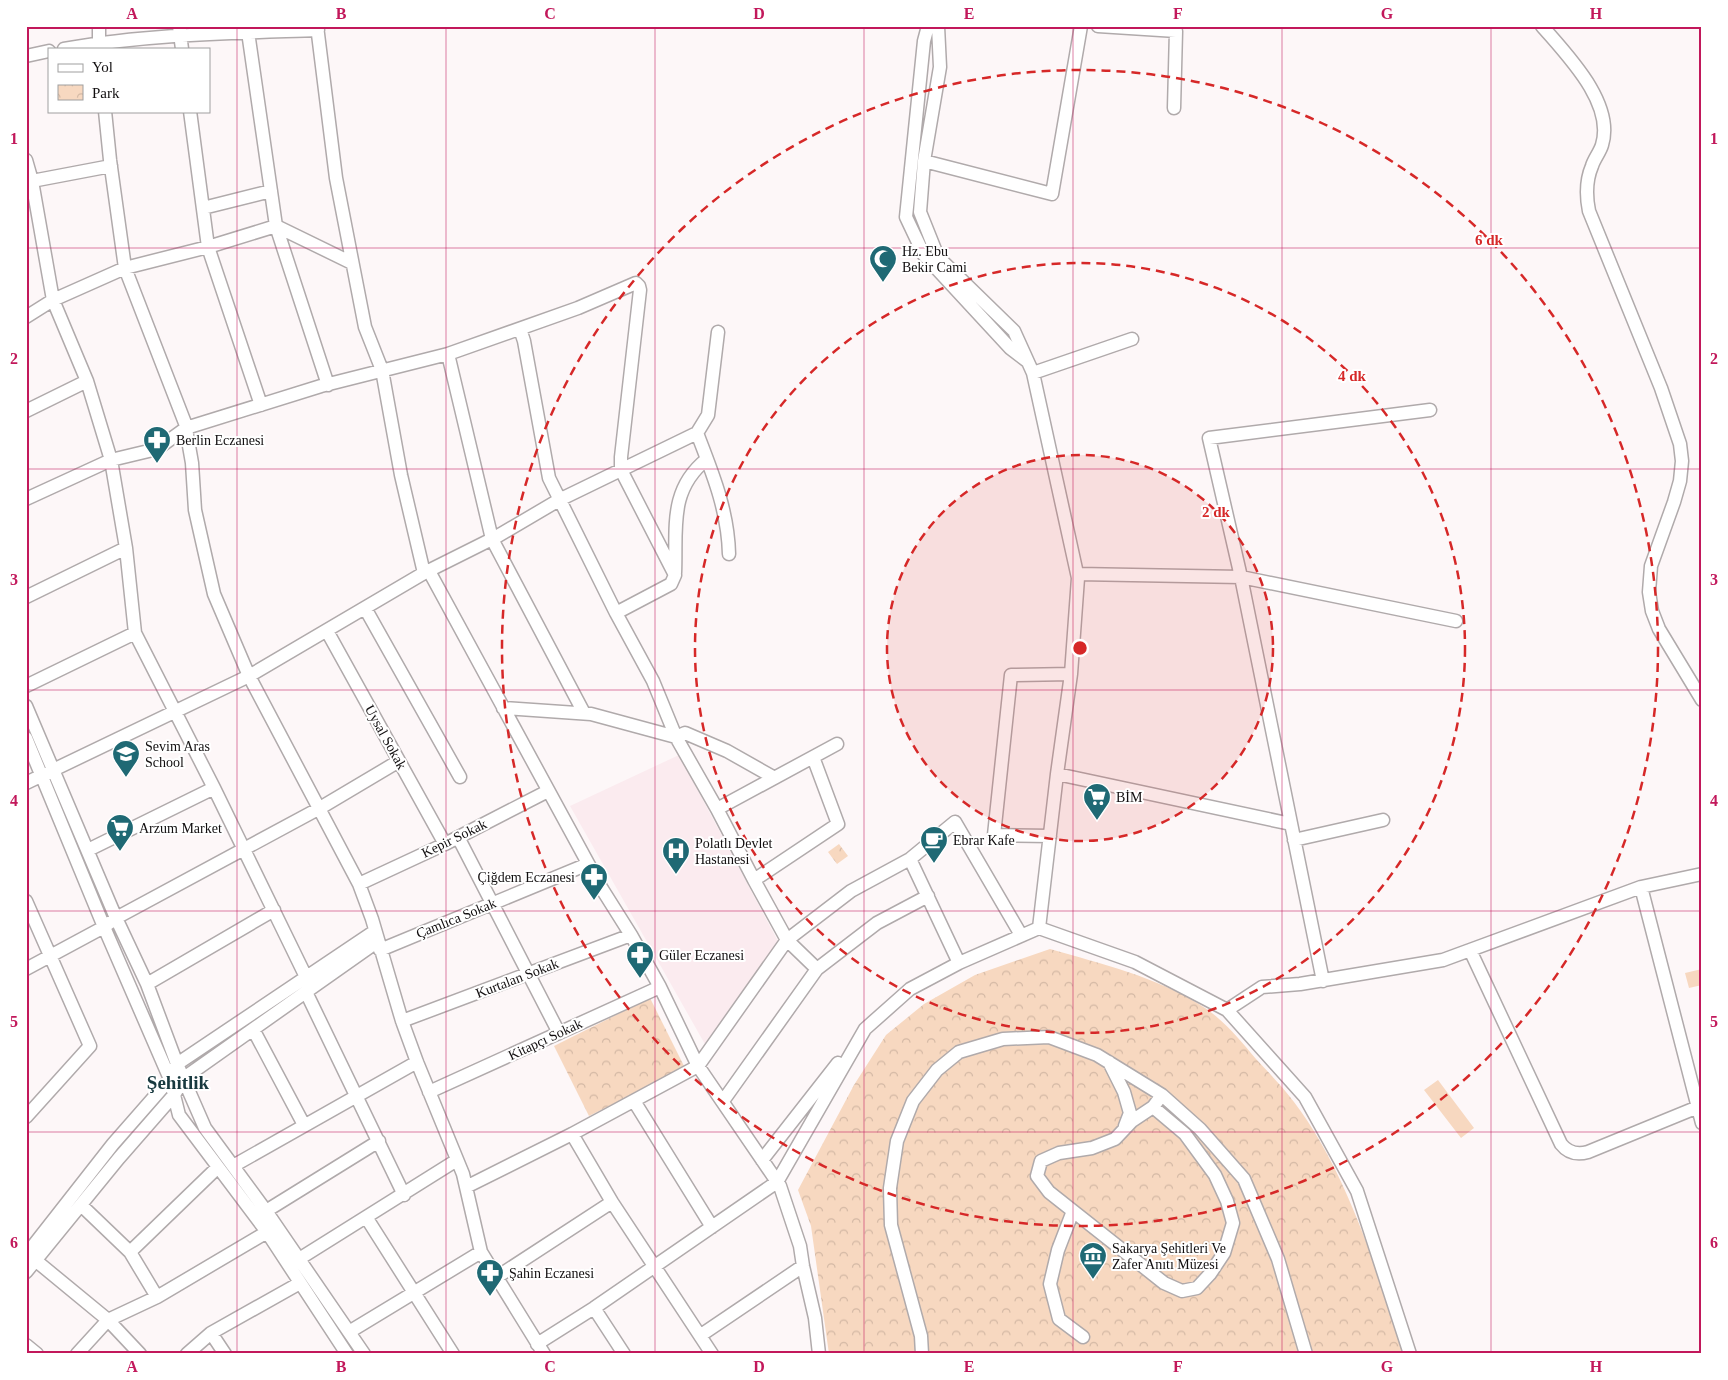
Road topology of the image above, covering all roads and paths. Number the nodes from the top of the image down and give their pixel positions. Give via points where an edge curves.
1 (99, 26) edge
2 (928, 26) edge
3 (938, 26) edge
4 (1081, 26) edge
5 (1098, 26) edge
6 (1542, 26) edge
7 (317, 28) edge
8 (224, 30) edge
9 (180, 31) edge
10 (248, 32) junction
11 (99, 46) edge
12 (76, 48) edge
13 (182, 48) edge
14 (48, 51) edge
15 (26, 56) edge
16 (1174, 108) dead end
17 (105, 112) edge
18 (190, 112) edge
19 (26, 160) edge
20 (924, 161) junction
21 (111, 166) junction
22 (32, 181) junction
23 (271, 191) junction
24 (203, 208) junction
25 (276, 226) junction
26 (208, 247) junction
27 (352, 262) junction
28 (124, 268) junction
29 (53, 300) junction
30 (26, 318) edge
31 (520, 329) junction
32 (718, 332) dead end
33 (1132, 339) dead end
34 (448, 354) junction
35 (1027, 361) junction
36 (382, 370) junction
37 (1033, 373) junction
38 (87, 381) junction
39 (328, 384) junction
40 (261, 405) junction
41 (1430, 410) dead end
42 (26, 412) edge
43 (186, 428) junction
44 (697, 433) junction
45 (707, 459) junction
46 (111, 460) junction
47 (621, 470) junction
48 (26, 499) edge
49 (559, 500) junction
50 (492, 539) junction
51 (126, 548) junction
52 (729, 554) dead end
53 (426, 572) junction
54 (1078, 574) junction
55 (675, 575) junction
56 (1241, 577) junction
57 (26, 597) edge
58 (365, 608) junction
59 (616, 613) junction
60 (1456, 621) dead end
61 (327, 631) junction
62 (135, 633) junction
63 (1071, 674) junction
64 (249, 676) junction
65 (26, 686) edge
66 (1702, 700) edge
67 (26, 706) edge
68 (503, 708) junction
69 (176, 712) junction
70 (584, 713) junction
71 (676, 737) junction
72 (26, 738) edge
73 (837, 744) dead end
74 (812, 756) junction
75 (400, 762) junction
76 (47, 772) junction
77 (1056, 774) junction
78 (460, 777) dead end
79 (773, 777) junction
80 (26, 783) edge
81 (214, 788) junction
82 (548, 791) junction
83 (320, 808) junction
84 (717, 809) junction
85 (1383, 820) dead end
86 (1291, 824) junction
87 (1050, 836) junction
88 (458, 837) junction
89 (1294, 840) junction
90 (445, 844) junction
91 (88, 850) junction
92 (244, 850) junction
93 (910, 859) junction
94 (588, 864) junction
95 (1702, 874) edge
96 (754, 880) junction
97 (359, 884) junction
98 (1642, 887) junction
99 (928, 896) junction
100 (26, 901) edge
101 (492, 903) junction
102 (274, 910) junction
103 (116, 918) junction
104 (104, 926) junction
105 (1039, 928) junction
106 (631, 935) junction
107 (1020, 935) junction
108 (377, 940) junction
109 (787, 940) junction
110 (1470, 950) junction
111 (51, 954) junction
112 (959, 962) junction
113 (26, 969) edge
114 (817, 969) junction
115 (528, 974) junction
116 (306, 977) junction
117 (1323, 980) junction
118 (146, 984) junction
119 (660, 987) junction
120 (306, 992) junction
121 (1226, 1010) junction
122 (402, 1021) junction
123 (252, 1029) junction
124 (865, 1029) junction
125 (559, 1032) junction
126 (417, 1062) junction
127 (1109, 1062) junction
128 (177, 1064) junction
129 (698, 1066) junction
130 (170, 1078) junction
131 (184, 1078) junction
132 (429, 1092) junction
133 (174, 1095) junction
134 (1162, 1095) junction
135 (356, 1096) junction
136 (634, 1101) junction
137 (723, 1101) junction
138 (1153, 1107) junction
139 (1698, 1108) junction
140 (26, 1117) edge
141 (1702, 1122) edge
142 (304, 1125) junction
143 (1124, 1129) junction
144 (572, 1134) junction
145 (379, 1141) junction
146 (457, 1160) junction
147 (762, 1160) junction
148 (233, 1166) junction
149 (218, 1167) junction
150 (777, 1182) junction
151 (466, 1187) junction
152 (404, 1194) junction
153 (612, 1202) junction
154 (81, 1205) junction
155 (266, 1210) junction
156 (1074, 1211) junction
157 (366, 1218) junction
158 (712, 1227) junction
159 (267, 1232) junction
160 (130, 1252) junction
161 (481, 1252) junction
162 (29, 1255) edge
163 (299, 1260) junction
164 (286, 1262) junction
165 (803, 1266) junction
166 (654, 1267) junction
167 (26, 1272) edge
168 (497, 1277) junction
169 (300, 1283) junction
170 (414, 1293) junction
171 (157, 1297) junction
172 (594, 1308) junction
173 (108, 1320) junction
174 (349, 1332) junction
175 (211, 1333) junction
176 (701, 1335) junction
177 (1083, 1337) dead end
178 (26, 1345) edge
179 (538, 1350) edge
180 (37, 1354) edge
181 (77, 1354) edge
182 (140, 1354) edge
183 (187, 1354) edge
184 (225, 1354) edge
185 (347, 1354) edge
186 (364, 1354) edge
187 (453, 1354) edge
188 (624, 1354) edge
189 (712, 1354) edge
190 (820, 1354) edge
191 (922, 1354) edge
192 (1306, 1354) edge
193 (1410, 1354) edge

1 - 11 street
2 - 35 street via 906,217 924,255 1010,348
3 - 20 street via 940,67
4 - 20 street via 1052,194
5 - 16 street via 1176,31
6 - 66 street via 1574,63 1601,110 1603,139 1588,181 1589,211 1661,388 1680,444 1682,461 1680,481 1651,566 1649,592 1652,611 1659,630
7 - 10 street
7 - 27 street via 336,178
8 - 9 street
8 - 10 street
9 - 11 street
9 - 13 street
10 - 23 street
11 - 12 street
14 - 15 street
17 - 21 street
18 - 24 street
19 - 22 street
20 - 35 street via 920,212 938,257 1014,331
21 - 22 street
21 - 28 street
22 - 29 street
23 - 24 street
23 - 25 street
24 - 26 street
25 - 26 street
25 - 27 street
25 - 39 street
26 - 28 street
26 - 40 street
27 - 36 street via 365,327
28 - 29 street
28 - 43 street
29 - 30 street
29 - 38 street
31 - 34 street
31 - 47 street via 633,284 640,286
31 - 49 street via 549,478
32 - 44 street via 708,415
33 - 37 street
34 - 36 street
34 - 50 street
35 - 37 street
36 - 39 street
36 - 53 street via 401,475
37 - 54 street
38 - 42 street
38 - 46 street
39 - 40 street
40 - 43 street
41 - 56 street via 1209,438
43 - 46 street via 157,449
43 - 64 street via 195,510 214,594
44 - 45 street
44 - 47 street
45 - 52 street via 723,507
45 - 55 street via 688,478 677,503
46 - 48 street
46 - 51 street
47 - 49 street
47 - 55 street
49 - 50 street
49 - 59 street
50 - 53 street
50 - 70 street
51 - 57 street
51 - 62 street
53 - 58 street
53 - 68 street
54 - 56 street
54 - 63 street
55 - 59 street via 671,584
56 - 60 street
56 - 86 street
58 - 61 street
58 - 78 street
59 - 71 street via 653,681
61 - 64 street
61 - 75 street, Uysal Sokak
62 - 65 street
62 - 69 street
63 - 77 street
63 - 87 street via 1011,676 994,835
64 - 69 street
64 - 83 street
67 - 76 street
68 - 70 street
68 - 82 street
69 - 76 street
69 - 81 street
70 - 71 street
71 - 79 street via 686,732
71 - 84 street
72 - 76 street
73 - 74 street
74 - 79 street
74 - 96 street via 838,824
75 - 83 street
75 - 90 street, Uysal Sokak
76 - 80 street
76 - 91 street
76 - 104 street
77 - 86 street
77 - 87 street
79 - 84 street
81 - 91 street
81 - 92 street
82 - 88 street, Kepir Sokak
82 - 94 street
83 - 92 street
83 - 97 street
84 - 96 street
85 - 89 street
86 - 89 street
87 - 105 street
88 - 90 street, Kepir Sokak
88 - 101 street
89 - 117 street
90 - 97 street, Kepir Sokak
91 - 103 street
92 - 102 street
92 - 103 street
93 - 99 street
93 - 107 street via 955,822
93 - 109 street via 851,890
94 - 101 street, Çamlıca Sokak
94 - 106 street
95 - 98 street
96 - 109 street
97 - 108 street
98 - 110 street
98 - 139 street
99 - 112 street
99 - 114 street via 877,923
100 - 111 street
101 - 108 street, Çamlıca Sokak
101 - 115 street
102 - 116 street
102 - 118 street
103 - 104 street
103 - 118 street
104 - 111 street
104 - 130 street
105 - 107 street
105 - 121 street via 1135,962
106 - 115 street, Kurtalan Sokak
106 - 119 street
107 - 112 street
108 - 116 street
108 - 120 street
108 - 122 street
109 - 114 street
109 - 129 street
110 - 117 street via 1443,960
110 - 139 street via 1566,1150 1579,1154 1588,1152
111 - 113 street
111 - 140 street via 90,1046
112 - 124 street via 910,989
114 - 137 street
115 - 122 street, Kurtalan Sokak
115 - 125 street
116 - 128 street
117 - 121 street via 1262,987
118 - 128 street
119 - 125 street, Kitapçı Sokak
119 - 129 street
120 - 123 street
120 - 135 street
121 - 193 street via 1305,1097 1357,1192
122 - 126 street
123 - 131 street
123 - 142 street
124 - 147 street
124 - 150 street
125 - 132 street, Kitapçı Sokak
126 - 132 street
126 - 135 street
127 - 134 street
127 - 143 street via 1130,1113
127 - 191 street via 1048,1037 1003,1039 960,1052 937,1070 913,1101 897,1141 890,1188 891,1225 921,1336
128 - 130 street
128 - 131 street
129 - 136 street
129 - 137 street
130 - 133 street
130 - 162 street via 113,1144
131 - 133 street
131 - 148 street via 205,1128
132 - 146 street
133 - 149 street via 179,1115
133 - 154 street
134 - 138 street
134 - 192 street via 1200,1129 1244,1180 1278,1259
135 - 142 street
135 - 145 street
136 - 144 street
136 - 158 street
137 - 147 street
138 - 143 street
138 - 156 street via 1184,1134 1215,1176 1227,1201 1233,1223 1224,1253 1210,1274 1197,1288 1182,1291 1164,1283
139 - 141 street
142 - 148 street
143 - 156 street via 1115,1139 1092,1148 1059,1153 1041,1161 1037,1176 1048,1192
144 - 151 street
144 - 153 street
145 - 152 street
145 - 155 street
146 - 151 street
146 - 152 street
147 - 150 street
148 - 155 street
149 - 159 street
149 - 160 street
150 - 158 street
150 - 165 street via 800,1246
151 - 161 street
152 - 157 street
153 - 166 street
153 - 168 street
154 - 160 street
154 - 162 street
155 - 163 street
156 - 177 street via 1058,1250 1050,1284 1059,1320
157 - 163 street
157 - 170 street
158 - 166 street
159 - 164 street
159 - 171 street
160 - 171 street
161 - 168 street
161 - 170 street
162 - 167 street
162 - 173 street
163 - 164 street
163 - 174 street
164 - 169 street
165 - 176 street
165 - 190 street
166 - 172 street
166 - 176 street
168 - 179 street
169 - 175 street
169 - 185 street
170 - 174 street
170 - 187 street
171 - 173 street
172 - 179 street
172 - 188 street
173 - 181 street
173 - 182 street
174 - 186 street
175 - 183 street
175 - 184 street
176 - 189 street
178 - 180 street

